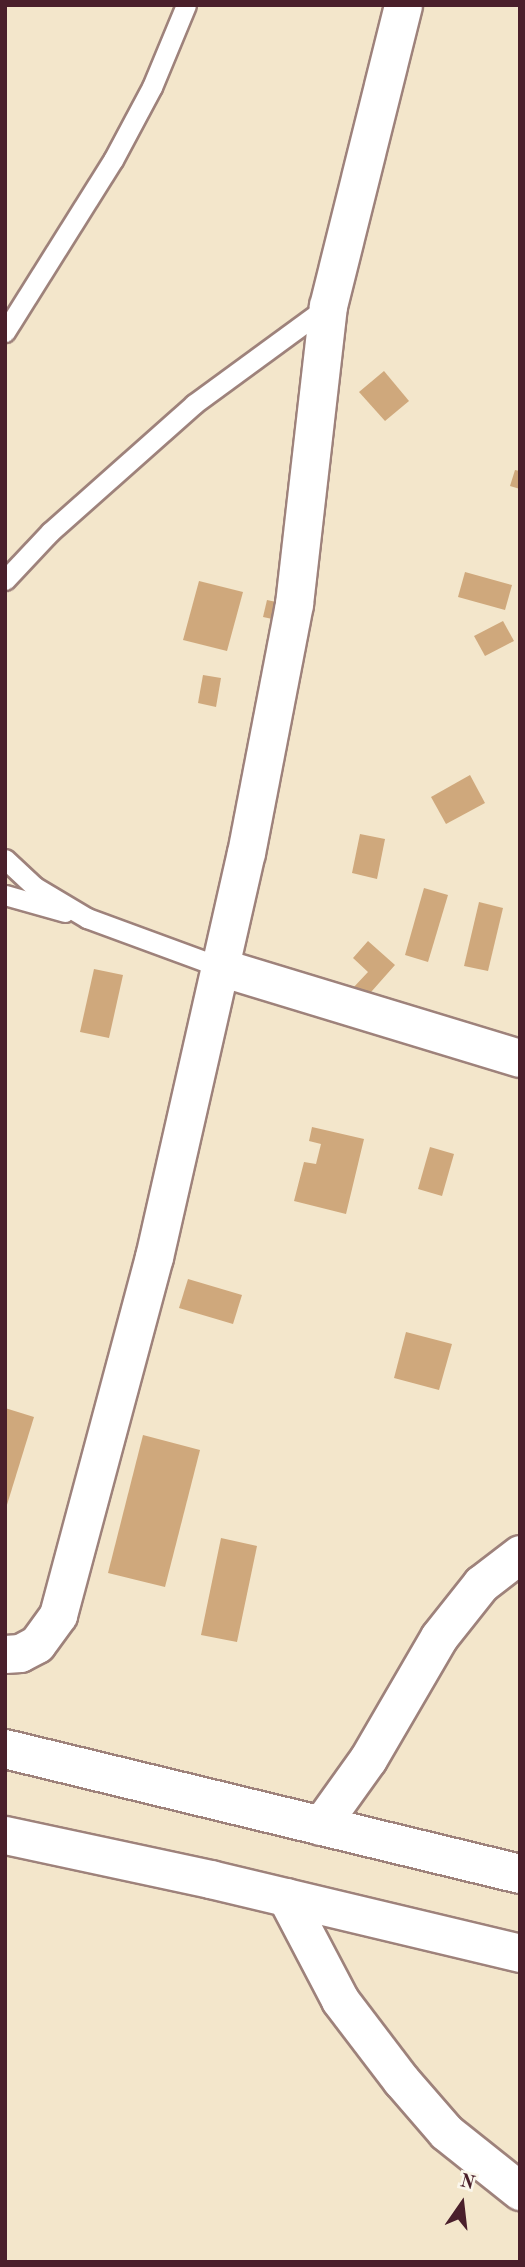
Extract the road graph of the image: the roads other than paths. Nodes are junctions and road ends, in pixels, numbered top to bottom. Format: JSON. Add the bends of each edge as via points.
{"nodes":[{"id":1,"x":186,"y":5,"type":"edge"},
{"id":2,"x":403,"y":5,"type":"edge"},
{"id":3,"x":328,"y":306,"type":"junction"},
{"id":4,"x":5,"y":332,"type":"edge"},
{"id":5,"x":5,"y":580,"type":"edge"},
{"id":6,"x":5,"y":859,"type":"edge"},
{"id":7,"x":5,"y":895,"type":"edge"},
{"id":8,"x":87,"y":918,"type":"junction"},
{"id":9,"x":220,"y":967,"type":"junction"},
{"id":10,"x":520,"y":1058,"type":"edge"},
{"id":11,"x":520,"y":1554,"type":"edge"},
{"id":12,"x":5,"y":1654,"type":"edge"},
{"id":13,"x":5,"y":1749,"type":"edge"},
{"id":14,"x":320,"y":1826,"type":"junction"},
{"id":15,"x":5,"y":1835,"type":"edge"},
{"id":16,"x":520,"y":1874,"type":"edge"},
{"id":17,"x":286,"y":1896,"type":"junction"},
{"id":18,"x":520,"y":1953,"type":"edge"},
{"id":19,"x":520,"y":2191,"type":"edge"}],
"edges":[{"from":1,"to":4,"type":"lane","via":[[152,87],[113,160]]},
{"from":2,"to":3,"type":"street"},
{"from":3,"to":5,"type":"lane","via":[[194,404],[50,532]]},
{"from":3,"to":9,"type":"street","via":[[293,604]]},
{"from":6,"to":8,"type":"lane","via":[[35,887]]},
{"from":7,"to":8,"type":"lane"},
{"from":8,"to":9,"type":"lane"},
{"from":9,"to":10,"type":"street"},
{"from":9,"to":12,"type":"street","via":[[124,1382],[63,1601],[49,1631],[37,1644],[20,1653]]},
{"from":11,"to":14,"type":"street","via":[[481,1584],[439,1637],[368,1759]]},
{"from":13,"to":14,"type":"street"},
{"from":14,"to":16,"type":"street"},
{"from":15,"to":17,"type":"street"},
{"from":17,"to":18,"type":"street"},
{"from":17,"to":19,"type":"street","via":[[340,2000],[401,2080],[446,2132]]}]}
